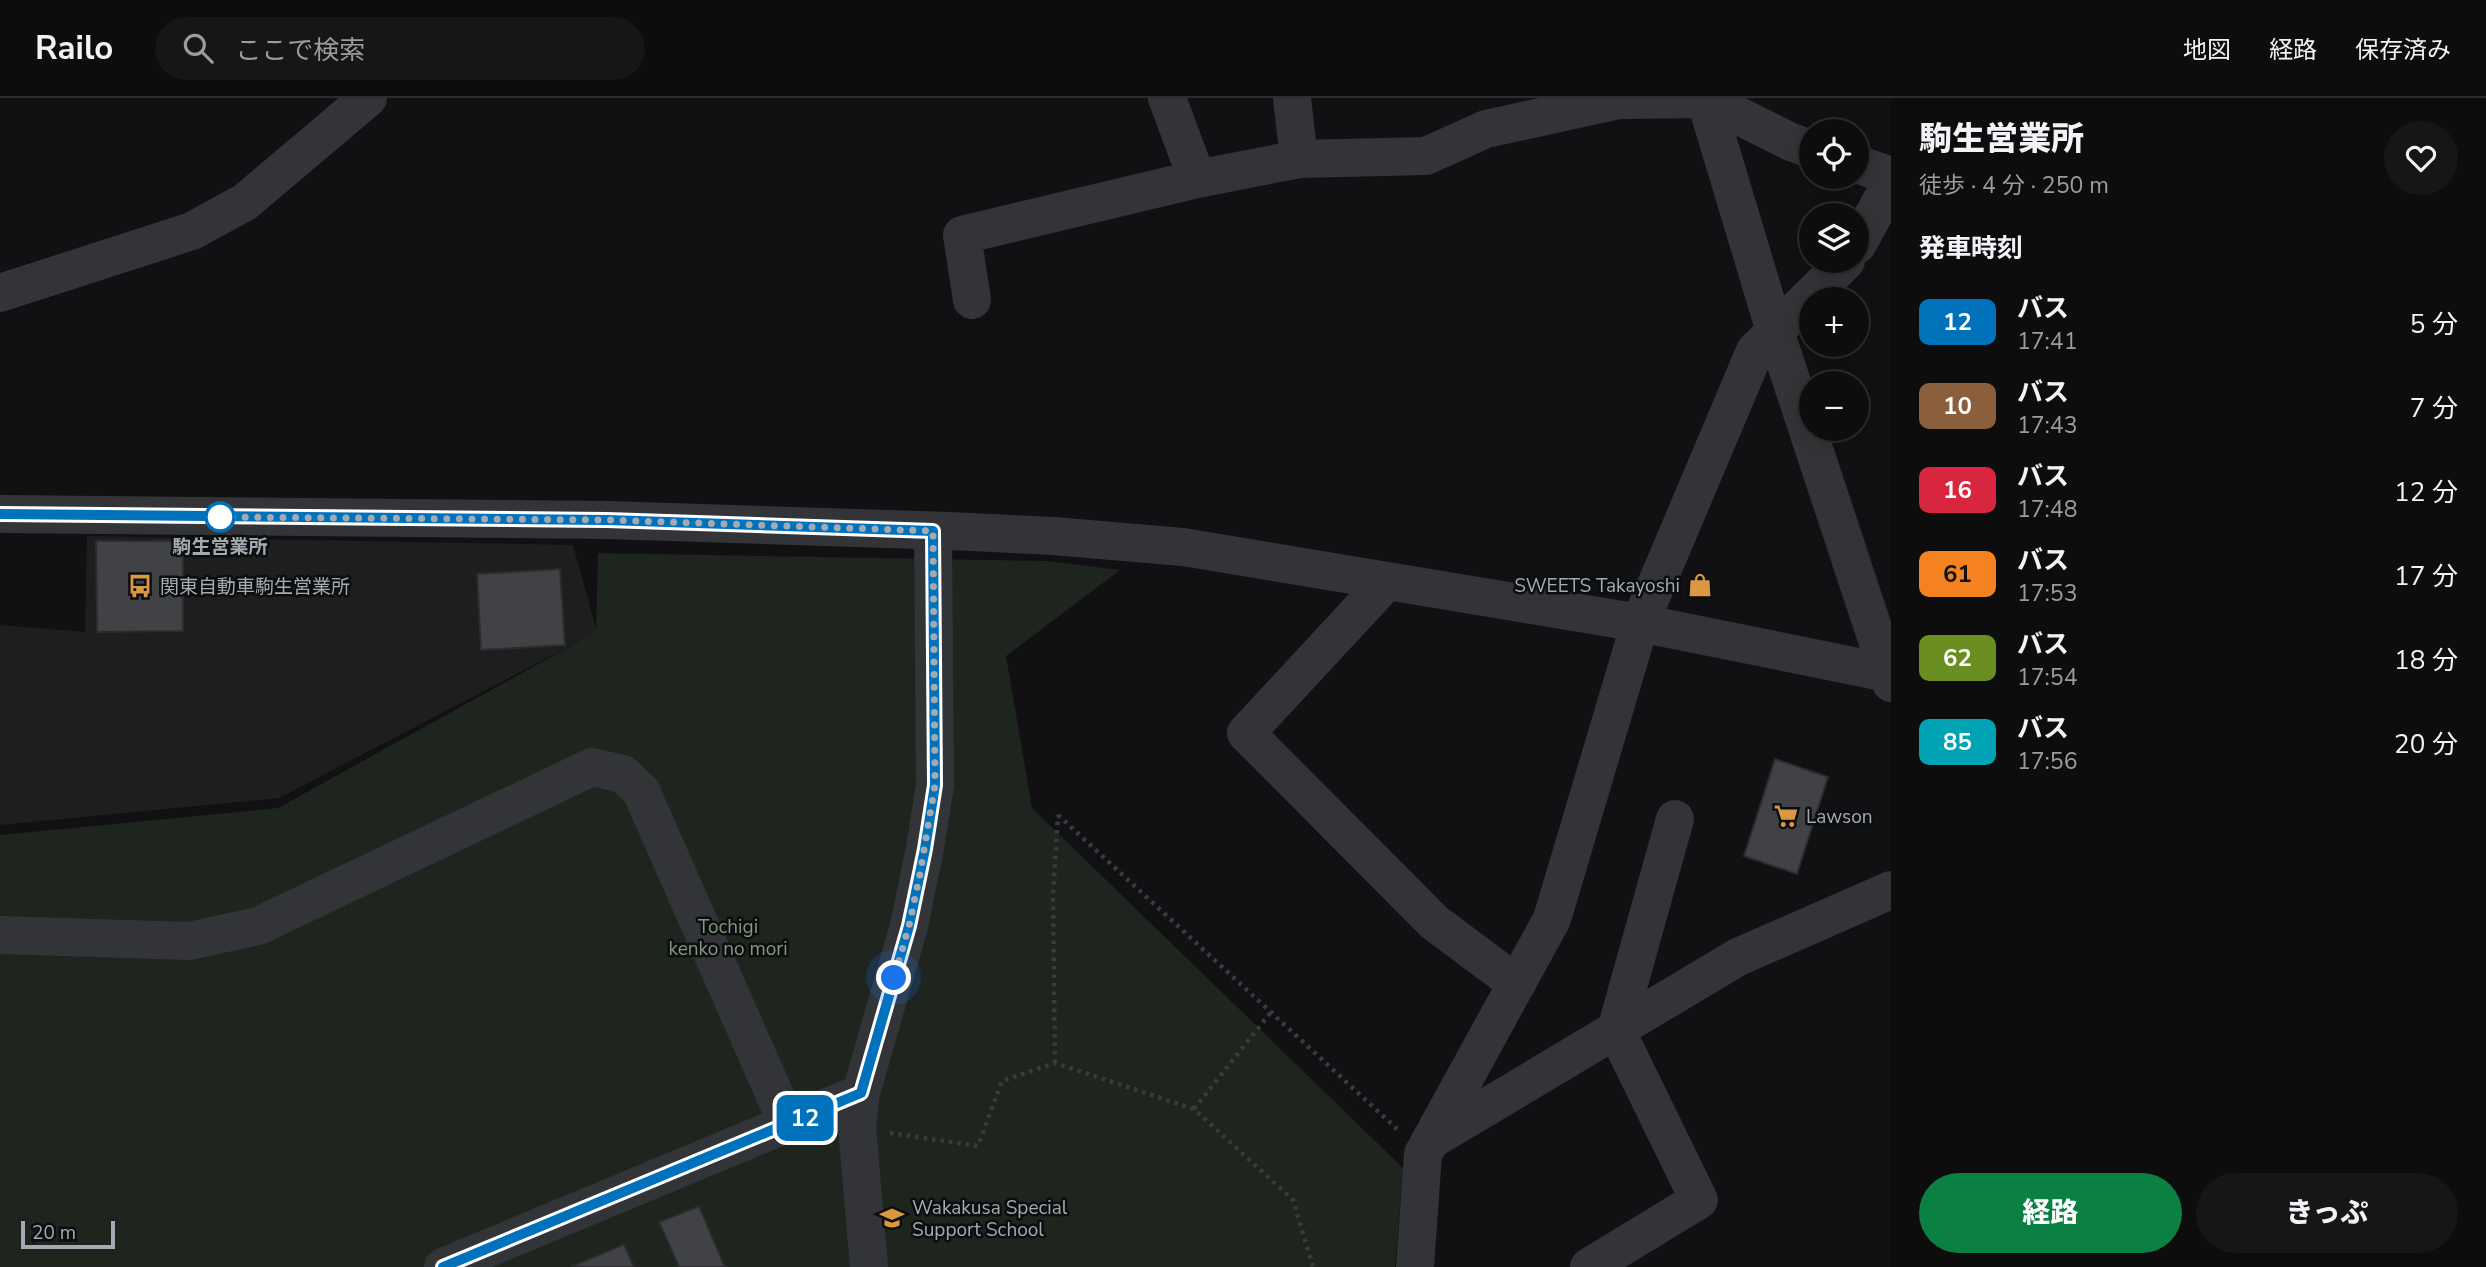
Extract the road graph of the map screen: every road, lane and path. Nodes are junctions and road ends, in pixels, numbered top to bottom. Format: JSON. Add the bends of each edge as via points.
{"nodes":[{"id":1,"x":368,"y":98,"type":"edge"},
{"id":2,"x":1167,"y":98,"type":"edge"},
{"id":3,"x":1292,"y":98,"type":"edge"},
{"id":4,"x":1705,"y":98,"type":"edge"},
{"id":5,"x":1484,"y":114,"type":"edge"},
{"id":6,"x":1799,"y":145,"type":"edge"},
{"id":7,"x":1299,"y":159,"type":"junction"},
{"id":8,"x":1869,"y":168,"type":"edge"},
{"id":9,"x":1891,"y":176,"type":"edge"},
{"id":10,"x":1197,"y":179,"type":"junction"},
{"id":11,"x":1891,"y":183,"type":"edge"},
{"id":12,"x":1869,"y":223,"type":"edge"},
{"id":13,"x":1834,"y":273,"type":"edge"},
{"id":14,"x":0,"y":293,"type":"edge"},
{"id":15,"x":972,"y":300,"type":"dead end"},
{"id":16,"x":1775,"y":331,"type":"junction"},
{"id":17,"x":0,"y":514,"type":"edge"},
{"id":18,"x":933,"y":531,"type":"junction"},
{"id":19,"x":1387,"y":581,"type":"junction"},
{"id":20,"x":1640,"y":623,"type":"junction"},
{"id":21,"x":1889,"y":678,"type":"edge"},
{"id":22,"x":1675,"y":819,"type":"dead end"},
{"id":23,"x":1891,"y":890,"type":"edge"},
{"id":24,"x":0,"y":935,"type":"edge"},
{"id":25,"x":1517,"y":984,"type":"junction"},
{"id":26,"x":1270,"y":1012,"type":"junction"},
{"id":27,"x":1616,"y":1030,"type":"junction"},
{"id":28,"x":1055,"y":1063,"type":"junction"},
{"id":29,"x":1194,"y":1108,"type":"junction"},
{"id":30,"x":859,"y":1110,"type":"junction"},
{"id":31,"x":788,"y":1125,"type":"junction"},
{"id":32,"x":1427,"y":1147,"type":"junction"},
{"id":33,"x":443,"y":1267,"type":"edge"},
{"id":34,"x":869,"y":1267,"type":"edge"},
{"id":35,"x":1313,"y":1267,"type":"edge"},
{"id":36,"x":1415,"y":1267,"type":"edge"},
{"id":37,"x":1589,"y":1267,"type":"edge"}],
"edges":[{"from":1,"to":14,"type":"street","via":[[245,202],[192,231]]},
{"from":2,"to":10,"type":"street"},
{"from":3,"to":7,"type":"street"},
{"from":4,"to":5,"type":"street","via":[[1619,100]]},
{"from":4,"to":6,"type":"street"},
{"from":4,"to":16,"type":"street"},
{"from":5,"to":7,"type":"street","via":[[1426,156]]},
{"from":7,"to":10,"type":"street"},
{"from":8,"to":9,"type":"street"},
{"from":10,"to":15,"type":"street","via":[[962,235]]},
{"from":11,"to":12,"type":"street"},
{"from":13,"to":16,"type":"street"},
{"from":16,"to":20,"type":"street","via":[[1755,351]]},
{"from":16,"to":21,"type":"street"},
{"from":17,"to":18,"type":"street","via":[[607,520]]},
{"from":18,"to":19,"type":"street","via":[[1183,547]]},
{"from":18,"to":30,"type":"street","via":[[935,785],[909,926]]},
{"from":19,"to":20,"type":"street"},
{"from":19,"to":25,"type":"street","via":[[1246,733],[1434,922]]},
{"from":20,"to":21,"type":"street"},
{"from":20,"to":25,"type":"street","via":[[1552,919]]},
{"from":22,"to":27,"type":"street"},
{"from":23,"to":27,"type":"street","via":[[1738,957]]},
{"from":24,"to":31,"type":"street","via":[[189,941],[258,926],[592,768],[623,775],[641,792]]},
{"from":25,"to":32,"type":"street"},
{"from":26,"to":28,"type":"path","via":[[1058,815],[1053,895]]},
{"from":26,"to":29,"type":"path"},
{"from":26,"to":32,"type":"path"},
{"from":27,"to":32,"type":"street"},
{"from":27,"to":37,"type":"street","via":[[1699,1200]]},
{"from":28,"to":29,"type":"path"},
{"from":28,"to":30,"type":"path","via":[[1002,1080],[978,1146]]},
{"from":29,"to":35,"type":"path","via":[[1293,1200]]},
{"from":30,"to":31,"type":"street"},
{"from":30,"to":34,"type":"street"},
{"from":31,"to":33,"type":"street"},
{"from":32,"to":36,"type":"street"}]}
